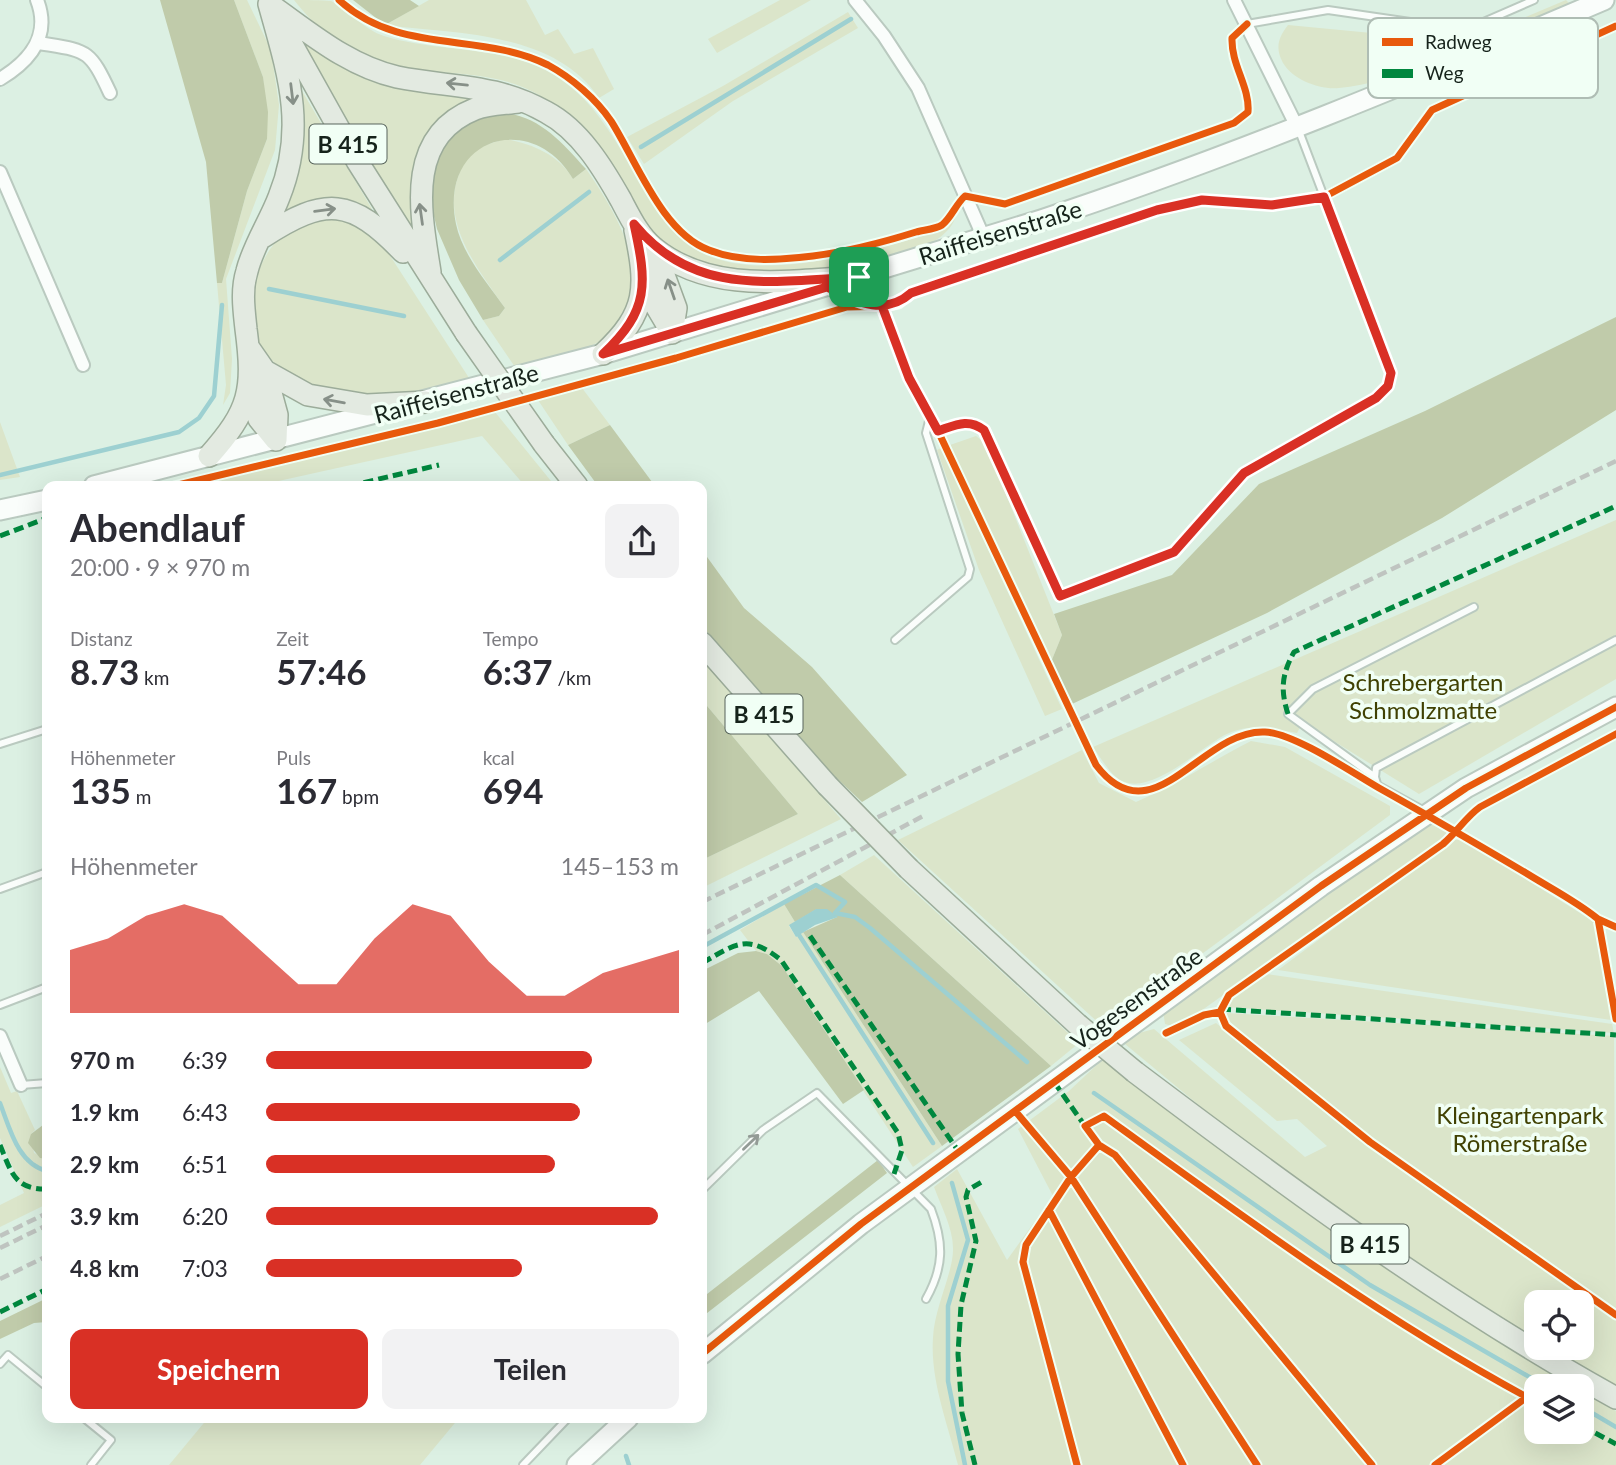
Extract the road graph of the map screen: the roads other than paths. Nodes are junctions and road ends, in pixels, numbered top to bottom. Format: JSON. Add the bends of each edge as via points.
{"nodes":[{"id":1,"x":37,"y":0,"type":"edge"},
{"id":2,"x":855,"y":0,"type":"edge"},
{"id":3,"x":1234,"y":0,"type":"edge"},
{"id":4,"x":1534,"y":0,"type":"edge"},
{"id":5,"x":1604,"y":0,"type":"edge"},
{"id":6,"x":268,"y":2,"type":"edge"},
{"id":7,"x":1383,"y":18,"type":"edge"},
{"id":8,"x":1493,"y":18,"type":"edge"},
{"id":9,"x":1562,"y":18,"type":"edge"},
{"id":10,"x":1247,"y":24,"type":"junction"},
{"id":11,"x":1616,"y":26,"type":"edge"},
{"id":12,"x":1598,"y":34,"type":"edge"},
{"id":13,"x":39,"y":43,"type":"junction"},
{"id":14,"x":0,"y":79,"type":"edge"},
{"id":15,"x":110,"y":93,"type":"dead end"},
{"id":16,"x":1368,"y":97,"type":"edge"},
{"id":17,"x":1458,"y":98,"type":"edge"},
{"id":18,"x":522,"y":101,"type":"junction"},
{"id":19,"x":1296,"y":125,"type":"junction"},
{"id":20,"x":0,"y":172,"type":"edge"},
{"id":21,"x":1324,"y":197,"type":"junction"},
{"id":22,"x":634,"y":224,"type":"junction"},
{"id":23,"x":983,"y":236,"type":"junction"},
{"id":24,"x":263,"y":237,"type":"junction"},
{"id":25,"x":654,"y":248,"type":"junction"},
{"id":26,"x":644,"y":269,"type":"junction"},
{"id":27,"x":859,"y":277,"type":"junction"},
{"id":28,"x":431,"y":281,"type":"junction"},
{"id":29,"x":827,"y":287,"type":"junction"},
{"id":30,"x":882,"y":306,"type":"junction"},
{"id":31,"x":672,"y":333,"type":"junction"},
{"id":32,"x":248,"y":348,"type":"junction"},
{"id":33,"x":603,"y":354,"type":"junction"},
{"id":34,"x":83,"y":365,"type":"dead end"},
{"id":35,"x":265,"y":371,"type":"junction"},
{"id":36,"x":249,"y":387,"type":"junction"},
{"id":37,"x":426,"y":402,"type":"junction"},
{"id":38,"x":930,"y":417,"type":"junction"},
{"id":39,"x":276,"y":440,"type":"junction"},
{"id":40,"x":209,"y":456,"type":"junction"},
{"id":41,"x":112,"y":481,"type":"edge"},
{"id":42,"x":573,"y":481,"type":"edge"},
{"id":43,"x":42,"y":501,"type":"edge"},
{"id":44,"x":0,"y":510,"type":"edge"},
{"id":45,"x":1474,"y":607,"type":"dead end"},
{"id":46,"x":895,"y":640,"type":"dead end"},
{"id":47,"x":1616,"y":640,"type":"edge"},
{"id":48,"x":707,"y":649,"type":"edge"},
{"id":49,"x":1616,"y":707,"type":"edge"},
{"id":50,"x":42,"y":731,"type":"edge"},
{"id":51,"x":0,"y":744,"type":"edge"},
{"id":52,"x":1355,"y":773,"type":"dead end"},
{"id":53,"x":1375,"y":777,"type":"junction"},
{"id":54,"x":1378,"y":787,"type":"junction"},
{"id":55,"x":1427,"y":813,"type":"junction"},
{"id":56,"x":42,"y":874,"type":"edge"},
{"id":57,"x":0,"y":889,"type":"edge"},
{"id":58,"x":42,"y":989,"type":"edge"},
{"id":59,"x":0,"y":1005,"type":"edge"},
{"id":60,"x":0,"y":1036,"type":"edge"},
{"id":61,"x":42,"y":1083,"type":"edge"},
{"id":62,"x":21,"y":1085,"type":"joint"},
{"id":63,"x":707,"y":1185,"type":"edge"},
{"id":64,"x":910,"y":1190,"type":"junction"},
{"id":65,"x":926,"y":1299,"type":"dead end"},
{"id":66,"x":707,"y":1350,"type":"edge"},
{"id":67,"x":0,"y":1364,"type":"edge"},
{"id":68,"x":42,"y":1383,"type":"edge"},
{"id":69,"x":1616,"y":1398,"type":"edge"},
{"id":70,"x":90,"y":1423,"type":"edge"},
{"id":71,"x":563,"y":1423,"type":"edge"},
{"id":72,"x":623,"y":1423,"type":"edge"},
{"id":73,"x":91,"y":1465,"type":"edge"},
{"id":74,"x":523,"y":1465,"type":"edge"},
{"id":75,"x":577,"y":1465,"type":"edge"}],
"edges":[{"from":1,"to":13,"type":"street"},
{"from":2,"to":23,"type":"street","via":[[918,88]]},
{"from":3,"to":10,"type":"street"},
{"from":4,"to":8,"type":"lane"},
{"from":5,"to":9,"type":"street","name":"Raiffeisenstraße"},
{"from":18,"to":6,"type":"main road","one_way":true,"via":[[476,86],[397,77],[349,61]]},
{"from":6,"to":24,"type":"main road","one_way":true,"via":[[292,87],[295,135],[281,194]]},
{"from":6,"to":28,"type":"main road","number":"B 415"},
{"from":7,"to":10,"type":"lane","via":[[1328,10]]},
{"from":10,"to":19,"type":"street"},
{"from":11,"to":12,"type":"lane","name":"Raiffeisenstraße"},
{"from":13,"to":14,"type":"street","via":[[22,66]]},
{"from":13,"to":15,"type":"street","via":[[83,50],[96,64]]},
{"from":16,"to":19,"type":"street","name":"Raiffeisenstraße"},
{"from":17,"to":21,"type":"lane","name":"Raiffeisenstraße","via":[[1432,110],[1397,158]]},
{"from":18,"to":22,"type":"main road","via":[[547,112],[584,144]]},
{"from":28,"to":18,"type":"main road","one_way":true,"via":[[419,199],[435,141],[447,126],[477,108]]},
{"from":19,"to":21,"type":"lane"},
{"from":19,"to":23,"type":"street","name":"Raiffeisenstraße","via":[[1106,198]]},
{"from":20,"to":34,"type":"street"},
{"from":21,"to":30,"type":"lane","name":"Raiffeisenstraße","via":[[1272,205],[1202,200],[1157,210],[911,293],[899,304]]},
{"from":21,"to":38,"type":"lane","via":[[1391,373],[1388,386],[1376,398],[1244,473],[1174,552],[1060,596],[984,430],[964,422],[938,431]]},
{"from":22,"to":25,"type":"main road"},
{"from":22,"to":26,"type":"main road"},
{"from":23,"to":27,"type":"street","name":"Raiffeisenstraße"},
{"from":24,"to":28,"type":"main road","one_way":true,"via":[[305,214],[340,209],[356,213],[374,223]]},
{"from":24,"to":32,"type":"main road","via":[[247,270],[243,303]]},
{"from":25,"to":27,"type":"main road","via":[[690,268],[738,283]]},
{"from":31,"to":25,"type":"main road","one_way":true,"via":[[676,308]]},
{"from":26,"to":31,"type":"main road","via":[[656,306]]},
{"from":26,"to":33,"type":"main road","via":[[635,318]]},
{"from":27,"to":29,"type":"street","name":"Raiffeisenstraße"},
{"from":28,"to":42,"type":"main road","number":"B 415","bridge":true},
{"from":29,"to":30,"type":"lane"},
{"from":29,"to":31,"type":"street","name":"Raiffeisenstraße"},
{"from":30,"to":38,"type":"lane","via":[[909,378]]},
{"from":31,"to":33,"type":"street","name":"Raiffeisenstraße"},
{"from":32,"to":35,"type":"main road"},
{"from":32,"to":36,"type":"main road"},
{"from":33,"to":37,"type":"street","name":"Raiffeisenstraße"},
{"from":37,"to":35,"type":"main road","one_way":true,"via":[[334,402],[308,395]]},
{"from":35,"to":39,"type":"main road","via":[[278,415]]},
{"from":36,"to":39,"type":"main road","via":[[259,419]]},
{"from":36,"to":40,"type":"main road","via":[[237,425]]},
{"from":37,"to":39,"type":"street","name":"Raiffeisenstraße"},
{"from":38,"to":46,"type":"lane","via":[[926,433],[970,569],[968,577]]},
{"from":39,"to":40,"type":"street","name":"Raiffeisenstraße"},
{"from":40,"to":41,"type":"street","name":"Raiffeisenstraße"},
{"from":43,"to":44,"type":"street"},
{"from":45,"to":53,"type":"lane","via":[[1313,689],[1288,714]]},
{"from":47,"to":53,"type":"lane","via":[[1376,768]]},
{"from":48,"to":69,"type":"main road","number":"B 415","bridge":true,"via":[[827,785],[909,869],[1135,1072],[1347,1229],[1527,1349]]},
{"from":49,"to":55,"type":"street","name":"Vogesenstraße"},
{"from":50,"to":51,"type":"lane"},
{"from":52,"to":54,"type":"lane"},
{"from":53,"to":54,"type":"lane"},
{"from":54,"to":55,"type":"lane"},
{"from":55,"to":64,"type":"street","name":"Vogesenstraße","via":[[1143,1015]]},
{"from":56,"to":57,"type":"lane"},
{"from":58,"to":59,"type":"lane"},
{"from":60,"to":62,"type":"street"},
{"from":61,"to":62,"type":"lane"},
{"from":63,"to":64,"type":"lane","one_way":true,"via":[[763,1130],[817,1093]]},
{"from":64,"to":65,"type":"lane","via":[[931,1209],[941,1233],[943,1254]]},
{"from":64,"to":66,"type":"street","name":"Vogesenstraße","via":[[861,1224]]},
{"from":67,"to":68,"type":"lane","via":[[8,1354]]},
{"from":70,"to":73,"type":"lane","via":[[111,1440]]},
{"from":71,"to":74,"type":"lane"},
{"from":72,"to":75,"type":"street"}]}
